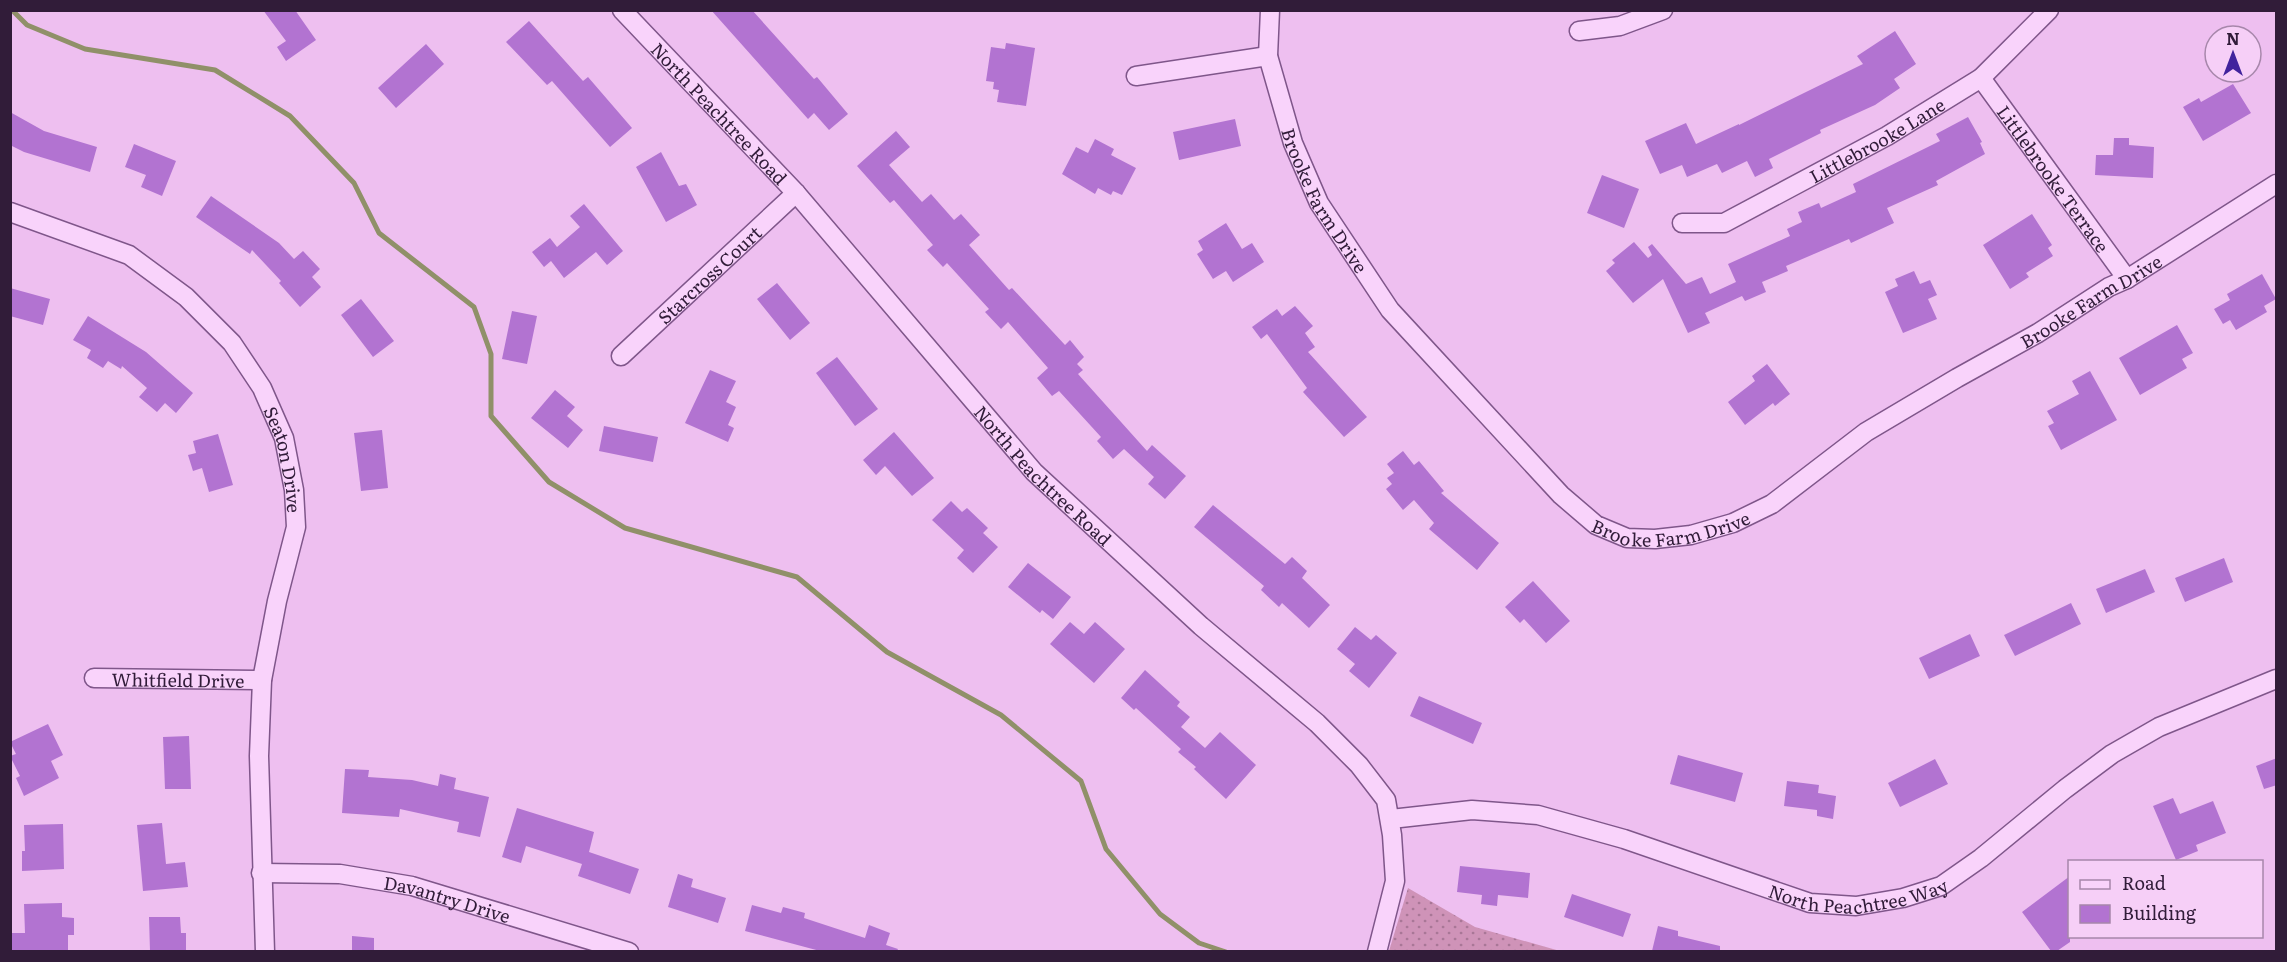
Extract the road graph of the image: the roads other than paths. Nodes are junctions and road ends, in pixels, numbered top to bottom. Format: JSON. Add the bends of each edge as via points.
{"nodes":[{"id":1,"x":622,"y":10,"type":"edge"},
{"id":2,"x":1270,"y":10,"type":"edge"},
{"id":3,"x":1663,"y":10,"type":"edge"},
{"id":4,"x":2049,"y":10,"type":"edge"},
{"id":5,"x":1579,"y":31,"type":"dead end"},
{"id":6,"x":1268,"y":56,"type":"junction"},
{"id":7,"x":1136,"y":76,"type":"dead end"},
{"id":8,"x":1981,"y":78,"type":"junction"},
{"id":9,"x":2277,"y":184,"type":"edge"},
{"id":10,"x":796,"y":193,"type":"junction"},
{"id":11,"x":10,"y":212,"type":"edge"},
{"id":12,"x":1682,"y":223,"type":"dead end"},
{"id":13,"x":2127,"y":279,"type":"junction"},
{"id":14,"x":621,"y":356,"type":"dead end"},
{"id":15,"x":94,"y":678,"type":"dead end"},
{"id":16,"x":2277,"y":679,"type":"edge"},
{"id":17,"x":262,"y":680,"type":"junction"},
{"id":18,"x":1391,"y":819,"type":"junction"},
{"id":19,"x":261,"y":873,"type":"junction"},
{"id":20,"x":265,"y":951,"type":"edge"},
{"id":21,"x":629,"y":951,"type":"edge"},
{"id":22,"x":1377,"y":951,"type":"edge"}],
"edges":[{"from":1,"to":10,"type":"street","name":"North Peachtree Road"},
{"from":2,"to":6,"type":"street","name":"Brooke Farm Drive"},
{"from":3,"to":5,"type":"street","via":[[1620,26]]},
{"from":4,"to":8,"type":"street","name":"Littlebrooke Lane"},
{"from":6,"to":7,"type":"street"},
{"from":6,"to":13,"type":"street","name":"Brooke Farm Drive","via":[[1293,143],[1319,203],[1390,310],[1561,495],[1596,525],[1627,538],[1691,535],[1733,523],[1772,504],[1866,432]]},
{"from":8,"to":12,"type":"street","name":"Littlebrooke Lane","via":[[1887,136],[1724,223]]},
{"from":8,"to":13,"type":"street","name":"Littlebrooke Terrace"},
{"from":9,"to":13,"type":"street","name":"Brooke Farm Drive"},
{"from":10,"to":14,"type":"street","name":"Starcross Court"},
{"from":10,"to":18,"type":"street","name":"North Peachtree Road","via":[[1034,472],[1201,626],[1317,723],[1359,765],[1386,800]]},
{"from":11,"to":17,"type":"street","name":"Seaton Drive","via":[[129,255],[186,297],[232,343],[262,388],[284,438],[296,527]]},
{"from":15,"to":17,"type":"street","name":"Whitfield Drive"},
{"from":16,"to":18,"type":"street","name":"North Peachtree Way","via":[[2159,727],[2112,754],[1941,886],[1856,906],[1810,903],[1624,839],[1538,815],[1472,810]]},
{"from":17,"to":19,"type":"street","name":"Seaton Drive"},
{"from":18,"to":22,"type":"street","name":"North Peachtree Road","via":[[1395,881]]},
{"from":19,"to":20,"type":"street","name":"Seaton Drive"},
{"from":19,"to":21,"type":"street","name":"Davantry Drive","via":[[340,874],[412,886]]}]}
